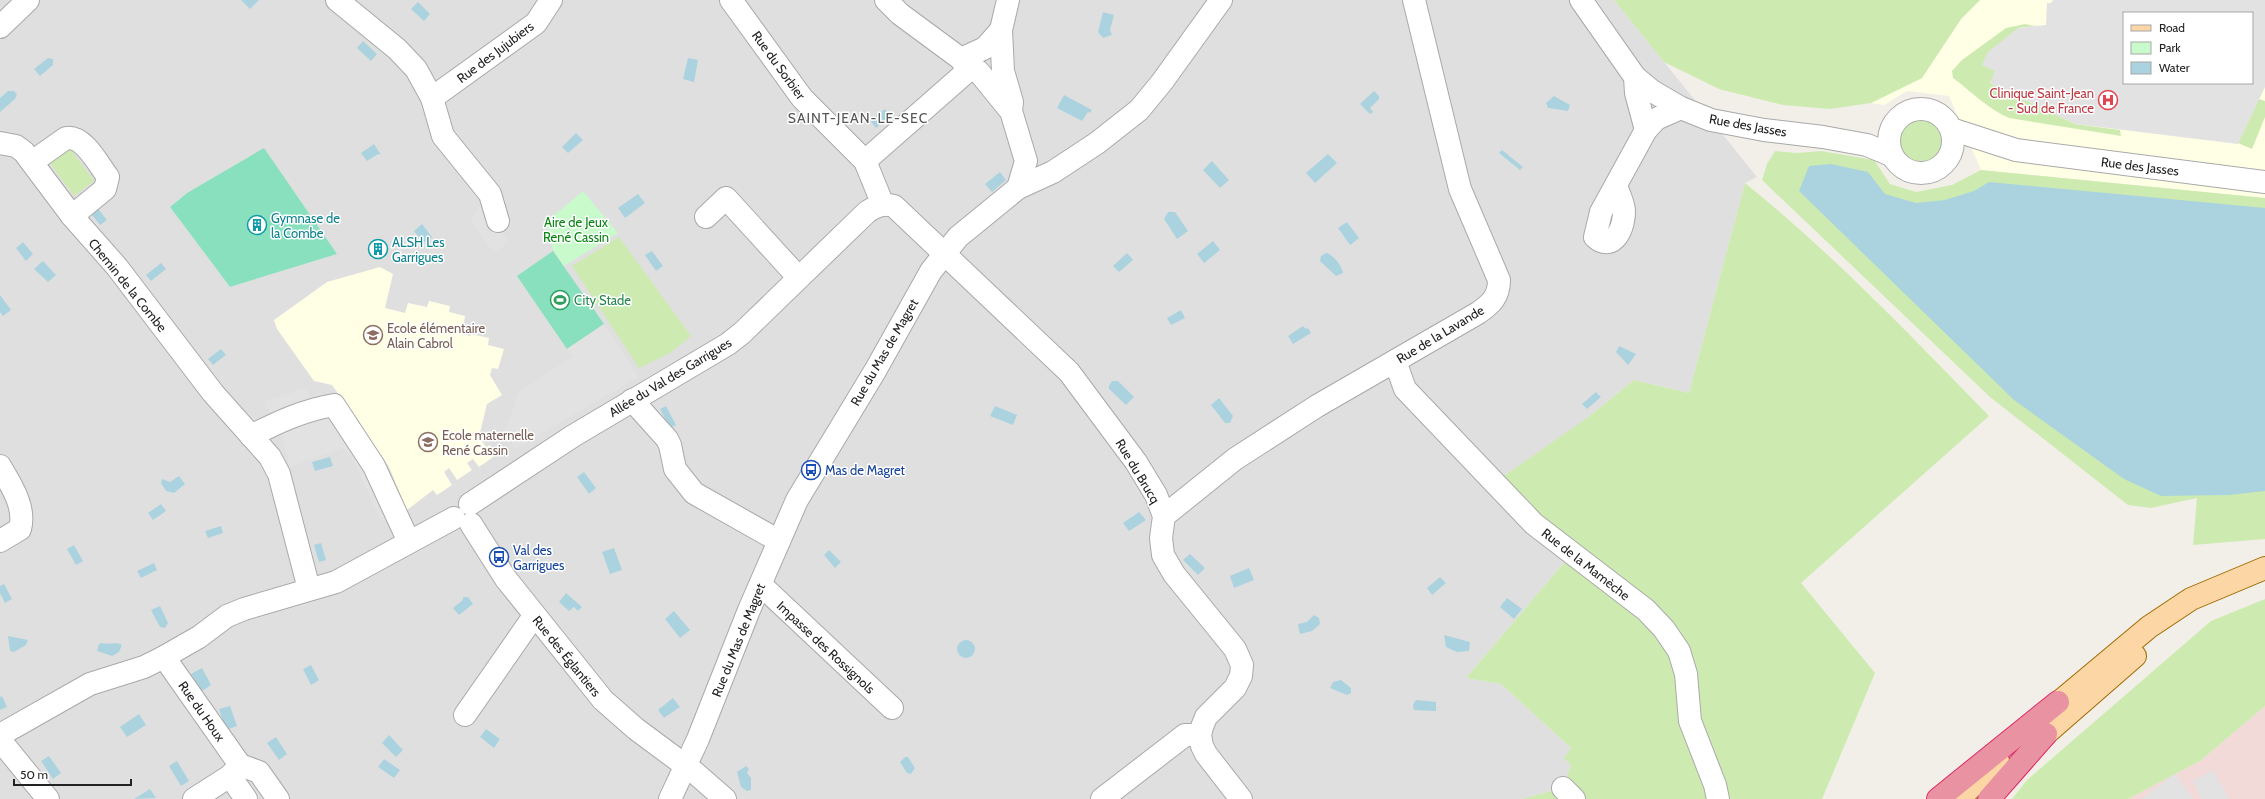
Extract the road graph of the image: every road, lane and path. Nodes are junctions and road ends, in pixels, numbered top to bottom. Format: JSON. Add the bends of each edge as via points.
{"nodes":[{"id":1,"x":28,"y":0,"type":"edge"},
{"id":2,"x":337,"y":0,"type":"edge"},
{"id":3,"x":551,"y":0,"type":"edge"},
{"id":4,"x":731,"y":0,"type":"edge"},
{"id":5,"x":886,"y":0,"type":"edge"},
{"id":6,"x":1008,"y":0,"type":"edge"},
{"id":7,"x":1221,"y":0,"type":"edge"},
{"id":8,"x":1414,"y":0,"type":"edge"},
{"id":9,"x":1581,"y":0,"type":"edge"},
{"id":10,"x":0,"y":27,"type":"edge"},
{"id":11,"x":1001,"y":30,"type":"junction"},
{"id":12,"x":966,"y":63,"type":"junction"},
{"id":13,"x":1635,"y":77,"type":"junction"},
{"id":14,"x":432,"y":98,"type":"junction"},
{"id":15,"x":1680,"y":108,"type":"junction"},
{"id":16,"x":1011,"y":111,"type":"junction"},
{"id":17,"x":1890,"y":129,"type":"junction"},
{"id":18,"x":1951,"y":129,"type":"junction"},
{"id":19,"x":1646,"y":130,"type":"junction"},
{"id":20,"x":1823,"y":137,"type":"junction"},
{"id":21,"x":0,"y":143,"type":"edge"},
{"id":22,"x":2016,"y":150,"type":"junction"},
{"id":23,"x":1891,"y":155,"type":"junction"},
{"id":24,"x":1950,"y":156,"type":"junction"},
{"id":25,"x":865,"y":161,"type":"junction"},
{"id":26,"x":32,"y":162,"type":"junction"},
{"id":27,"x":1026,"y":162,"type":"junction"},
{"id":28,"x":1053,"y":172,"type":"junction"},
{"id":29,"x":2265,"y":182,"type":"edge"},
{"id":30,"x":1616,"y":186,"type":"dead end"},
{"id":31,"x":1018,"y":188,"type":"junction"},
{"id":32,"x":883,"y":204,"type":"junction"},
{"id":33,"x":72,"y":216,"type":"junction"},
{"id":34,"x":706,"y":216,"type":"dead end"},
{"id":35,"x":498,"y":221,"type":"dead end"},
{"id":36,"x":944,"y":253,"type":"junction"},
{"id":37,"x":798,"y":276,"type":"junction"},
{"id":38,"x":1395,"y":361,"type":"junction"},
{"id":39,"x":632,"y":400,"type":"junction"},
{"id":40,"x":251,"y":436,"type":"junction"},
{"id":41,"x":0,"y":466,"type":"edge"},
{"id":42,"x":465,"y":515,"type":"junction"},
{"id":43,"x":1164,"y":516,"type":"junction"},
{"id":44,"x":0,"y":541,"type":"edge"},
{"id":45,"x":779,"y":541,"type":"junction"},
{"id":46,"x":409,"y":542,"type":"junction"},
{"id":47,"x":2265,"y":568,"type":"edge"},
{"id":48,"x":2265,"y":582,"type":"edge"},
{"id":49,"x":761,"y":585,"type":"junction"},
{"id":50,"x":309,"y":589,"type":"junction"},
{"id":51,"x":534,"y":616,"type":"junction"},
{"id":52,"x":164,"y":657,"type":"junction"},
{"id":53,"x":2058,"y":702,"type":"junction"},
{"id":54,"x":892,"y":708,"type":"dead end"},
{"id":55,"x":464,"y":715,"type":"dead end"},
{"id":56,"x":2046,"y":734,"type":"junction"},
{"id":57,"x":0,"y":735,"type":"edge"},
{"id":58,"x":1200,"y":735,"type":"junction"},
{"id":59,"x":0,"y":740,"type":"edge"},
{"id":60,"x":686,"y":766,"type":"junction"},
{"id":61,"x":235,"y":771,"type":"junction"},
{"id":62,"x":48,"y":799,"type":"edge"},
{"id":63,"x":194,"y":799,"type":"edge"},
{"id":64,"x":246,"y":799,"type":"edge"},
{"id":65,"x":278,"y":799,"type":"edge"},
{"id":66,"x":670,"y":799,"type":"edge"},
{"id":67,"x":725,"y":799,"type":"edge"},
{"id":68,"x":1102,"y":799,"type":"edge"},
{"id":69,"x":1241,"y":799,"type":"edge"},
{"id":70,"x":1718,"y":799,"type":"edge"},
{"id":71,"x":1938,"y":799,"type":"edge"},
{"id":72,"x":1959,"y":799,"type":"edge"},
{"id":73,"x":1972,"y":799,"type":"edge"},
{"id":74,"x":1989,"y":799,"type":"edge"}],
"edges":[{"from":1,"to":10,"type":"street"},
{"from":2,"to":14,"type":"street","via":[[398,49],[416,69]]},
{"from":3,"to":14,"type":"street","name":"Rue des Jujubiers","via":[[536,23]]},
{"from":4,"to":25,"type":"street","name":"Rue du Sorbier","via":[[802,98]]},
{"from":5,"to":12,"type":"street","via":[[900,14]]},
{"from":6,"to":11,"type":"street"},
{"from":7,"to":28,"type":"street","name":"Rue du Mas de Magret","via":[[1139,110],[1097,143]]},
{"from":8,"to":38,"type":"street","name":"Rue de la Lavande","via":[[1460,189],[1499,280],[1499,289],[1495,299],[1478,313]]},
{"from":9,"to":13,"type":"street","name":"Rue des Jasses"},
{"from":11,"to":12,"type":"street","via":[[985,48]]},
{"from":11,"to":16,"type":"street","via":[[1003,71],[1012,102]]},
{"from":12,"to":16,"type":"street","via":[[978,71]]},
{"from":12,"to":25,"type":"street"},
{"from":13,"to":15,"type":"street","name":"Rue des Jasses","via":[[1652,92]]},
{"from":13,"to":19,"type":"street","via":[[1636,93]]},
{"from":14,"to":35,"type":"street","via":[[443,136],[490,194]]},
{"from":15,"to":19,"type":"street","via":[[1656,119]]},
{"from":15,"to":20,"type":"street","name":"Rue des Jasses","via":[[1711,120]]},
{"from":16,"to":27,"type":"street"},
{"from":17,"to":18,"type":"street","name":"Rue des Jasses","via":[[1903,114],[1923,109],[1940,116]]},
{"from":17,"to":20,"type":"street","name":"Rue des Jasses"},
{"from":17,"to":23,"type":"street","via":[[1888,146]]},
{"from":18,"to":22,"type":"street","name":"Rue des Jasses"},
{"from":18,"to":24,"type":"street","via":[[1953,147]]},
{"from":19,"to":30,"type":"street"},
{"from":20,"to":23,"type":"street","name":"Rue des Jasses","via":[[1867,145]]},
{"from":21,"to":26,"type":"street","name":"Chemin de la Combe","via":[[16,146]]},
{"from":22,"to":24,"type":"street","name":"Rue des Jasses","via":[[1976,151]]},
{"from":22,"to":29,"type":"street","name":"Rue des Jasses"},
{"from":23,"to":24,"type":"street","name":"Rue des Jasses","via":[[1905,170],[1925,174],[1944,165]]},
{"from":25,"to":32,"type":"street"},
{"from":26,"to":33,"type":"street","name":"Chemin de la Combe"},
{"from":26,"to":33,"type":"street","via":[[66,138],[72,137],[81,141],[108,177],[105,189]]},
{"from":27,"to":28,"type":"street"},
{"from":27,"to":31,"type":"street"},
{"from":28,"to":31,"type":"street","name":"Rue du Mas de Magret"},
{"from":31,"to":36,"type":"street","name":"Rue du Mas de Magret","via":[[958,237]]},
{"from":32,"to":36,"type":"street","via":[[898,208]]},
{"from":32,"to":37,"type":"street","name":"Allée du Val des Garrigues","via":[[866,212]]},
{"from":33,"to":40,"type":"street","name":"Chemin de la Combe","via":[[117,267],[213,393]]},
{"from":34,"to":37,"type":"street","via":[[726,198]]},
{"from":36,"to":43,"type":"street","name":"Rue du Brucq","via":[[1069,372],[1136,462],[1156,495]]},
{"from":36,"to":45,"type":"street","name":"Rue du Mas de Magret","via":[[797,500]]},
{"from":37,"to":39,"type":"street","name":"Allée du Val des Garrigues","via":[[728,344],[708,358],[690,365]]},
{"from":38,"to":43,"type":"street","name":"Rue de la Lavande","via":[[1317,406],[1235,460]]},
{"from":38,"to":70,"type":"street","name":"Rue de la Mamèche","via":[[1405,389],[1534,524],[1646,610],[1664,629],[1679,651],[1686,674],[1690,721]]},
{"from":39,"to":42,"type":"street","name":"Allée du Val des Garrigues","via":[[517,471]]},
{"from":39,"to":45,"type":"street","via":[[667,439],[675,469],[694,493]]},
{"from":40,"to":46,"type":"street","via":[[276,422],[313,408],[334,405],[374,466]]},
{"from":40,"to":50,"type":"street","name":"Chemin de la Combe","via":[[270,457],[279,474]]},
{"from":41,"to":44,"type":"street","via":[[22,509],[23,519],[20,529]]},
{"from":42,"to":46,"type":"street","name":"Allée du Val des Garrigues"},
{"from":42,"to":51,"type":"street","name":"Rue des Églantiers","via":[[506,579]]},
{"from":43,"to":58,"type":"street","name":"Rue du Brucq","via":[[1161,538],[1163,555],[1174,574],[1235,650],[1242,665],[1241,676],[1234,688],[1206,717]]},
{"from":45,"to":49,"type":"street","name":"Rue du Mas de Magret"},
{"from":46,"to":50,"type":"street","name":"Allée du Val des Garrigues","via":[[359,572],[336,582]]},
{"from":47,"to":53,"type":"main road","via":[[2191,599],[2149,627]]},
{"from":48,"to":56,"type":"main road","via":[[2200,611],[2161,634]]},
{"from":49,"to":54,"type":"street","name":"Impasse des Rossignols"},
{"from":49,"to":60,"type":"street","name":"Rue du Mas de Magret"},
{"from":50,"to":52,"type":"street","name":"Allée du Val des Garrigues","via":[[227,616],[199,637]]},
{"from":51,"to":55,"type":"street"},
{"from":51,"to":60,"type":"street","name":"Rue des Églantiers","via":[[603,700],[636,729]]},
{"from":52,"to":57,"type":"street","name":"Allée du Val des Garrigues","via":[[144,667],[90,684]]},
{"from":52,"to":61,"type":"street","name":"Rue du Houx"},
{"from":53,"to":71,"type":"highway"},
{"from":53,"to":72,"type":"main road"},
{"from":56,"to":73,"type":"main road"},
{"from":56,"to":74,"type":"highway"},
{"from":58,"to":68,"type":"street","via":[[1185,736]]},
{"from":58,"to":69,"type":"street","via":[[1206,754]]},
{"from":59,"to":62,"type":"street"},
{"from":60,"to":66,"type":"street","name":"Rue du Mas de Magret"},
{"from":60,"to":67,"type":"street","name":"Rue des Églantiers"},
{"from":61,"to":63,"type":"street"},
{"from":61,"to":64,"type":"street","name":"Rue du Houx"},
{"from":61,"to":65,"type":"street","via":[[258,772]]}]}
